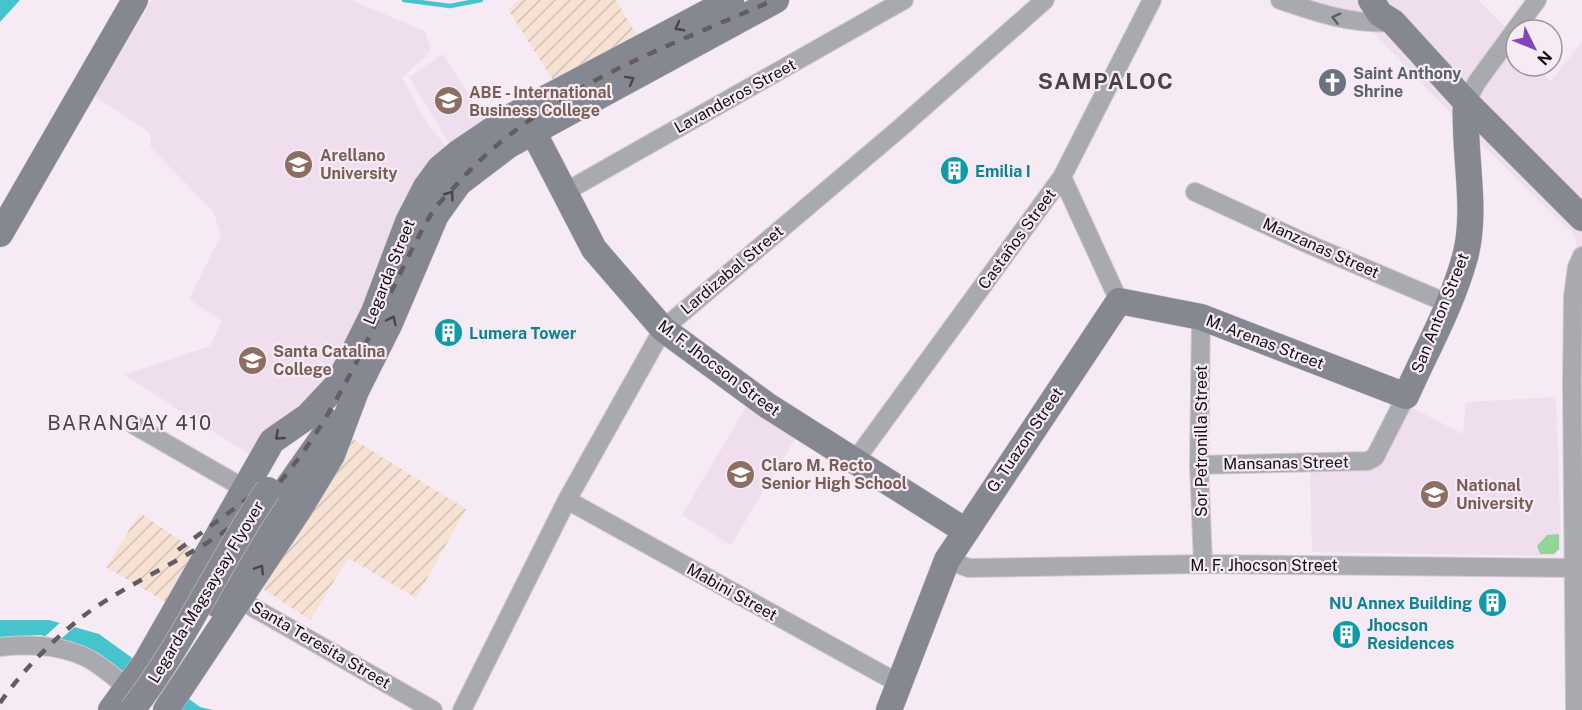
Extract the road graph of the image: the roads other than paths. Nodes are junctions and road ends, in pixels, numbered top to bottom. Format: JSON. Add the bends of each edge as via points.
{"nodes":[{"id":1,"x":135,"y":0,"type":"edge"},
{"id":2,"x":731,"y":0,"type":"edge"},
{"id":3,"x":776,"y":0,"type":"edge"},
{"id":4,"x":904,"y":0,"type":"edge"},
{"id":5,"x":1045,"y":0,"type":"edge"},
{"id":6,"x":1152,"y":0,"type":"edge"},
{"id":7,"x":1280,"y":0,"type":"edge"},
{"id":8,"x":1371,"y":0,"type":"edge"},
{"id":9,"x":1537,"y":0,"type":"edge"},
{"id":10,"x":1391,"y":11,"type":"edge"},
{"id":11,"x":1466,"y":102,"type":"junction"},
{"id":12,"x":528,"y":121,"type":"junction"},
{"id":13,"x":1062,"y":177,"type":"junction"},
{"id":14,"x":565,"y":192,"type":"junction"},
{"id":15,"x":1195,"y":192,"type":"dead end"},
{"id":16,"x":1582,"y":218,"type":"edge"},
{"id":17,"x":0,"y":234,"type":"edge"},
{"id":18,"x":1582,"y":256,"type":"edge"},
{"id":19,"x":1119,"y":301,"type":"junction"},
{"id":20,"x":1447,"y":303,"type":"junction"},
{"id":21,"x":1201,"y":317,"type":"junction"},
{"id":22,"x":663,"y":329,"type":"junction"},
{"id":23,"x":1577,"y":386,"type":"edge"},
{"id":24,"x":347,"y":387,"type":"junction"},
{"id":25,"x":1406,"y":396,"type":"junction"},
{"id":26,"x":134,"y":425,"type":"dead end"},
{"id":27,"x":1372,"y":459,"type":"joint"},
{"id":28,"x":854,"y":462,"type":"junction"},
{"id":29,"x":1199,"y":465,"type":"junction"},
{"id":30,"x":1577,"y":476,"type":"edge"},
{"id":31,"x":265,"y":493,"type":"junction"},
{"id":32,"x":567,"y":500,"type":"junction"},
{"id":33,"x":964,"y":530,"type":"junction"},
{"id":34,"x":947,"y":560,"type":"junction"},
{"id":35,"x":1203,"y":564,"type":"junction"},
{"id":36,"x":1579,"y":568,"type":"edge"},
{"id":37,"x":240,"y":600,"type":"junction"},
{"id":38,"x":0,"y":647,"type":"edge"},
{"id":39,"x":898,"y":683,"type":"junction"},
{"id":40,"x":129,"y":691,"type":"edge"},
{"id":41,"x":163,"y":705,"type":"edge"},
{"id":42,"x":433,"y":710,"type":"edge"},
{"id":43,"x":462,"y":710,"type":"edge"},
{"id":44,"x":889,"y":710,"type":"edge"},
{"id":45,"x":1575,"y":710,"type":"edge"}],
"edges":[{"from":1,"to":17,"type":"street"},
{"from":2,"to":12,"type":"street","name":"Legarda Street","one_way":true},
{"from":12,"to":3,"type":"street","name":"Legarda Street","one_way":true},
{"from":4,"to":14,"type":"street","name":"Lavanderos Street"},
{"from":5,"to":22,"type":"street","name":"Lardizabal Street"},
{"from":6,"to":13,"type":"street","name":"Castaños Street"},
{"from":10,"to":7,"type":"street","one_way":true,"via":[[1364,24]]},
{"from":8,"to":10,"type":"street","via":[[1380,14]]},
{"from":9,"to":11,"type":"street"},
{"from":10,"to":11,"type":"street"},
{"from":11,"to":16,"type":"street"},
{"from":11,"to":20,"type":"street","name":"San Anton Street","via":[[1471,195],[1466,256]]},
{"from":12,"to":14,"type":"street","name":"M. F. Jhocson Street"},
{"from":12,"to":24,"type":"street","name":"Legarda Street","via":[[458,153],[426,187],[400,240]]},
{"from":13,"to":19,"type":"street"},
{"from":13,"to":28,"type":"street","name":"Castaños Street"},
{"from":14,"to":22,"type":"street","name":"M. F. Jhocson Street","via":[[594,249]]},
{"from":15,"to":20,"type":"street","name":"Manzanas Street"},
{"from":18,"to":23,"type":"street","via":[[1573,296]]},
{"from":19,"to":21,"type":"street","name":"M. Arenas Street"},
{"from":19,"to":33,"type":"street","name":"G. Tuazon Street"},
{"from":20,"to":25,"type":"street","name":"San Anton Street"},
{"from":21,"to":25,"type":"street","name":"M. Arenas Street"},
{"from":21,"to":29,"type":"street","name":"Sor Petronilla Street"},
{"from":22,"to":28,"type":"street","name":"M. F. Jhocson Street","via":[[768,406]]},
{"from":22,"to":32,"type":"street","name":"Lardizabal Street"},
{"from":23,"to":30,"type":"street"},
{"from":24,"to":31,"type":"street","name":"Legarda-Magsaysay Flyover"},
{"from":37,"to":24,"type":"street","name":"Legarda Street","one_way":true,"via":[[332,455]]},
{"from":25,"to":27,"type":"street","name":"San Anton Street"},
{"from":26,"to":31,"type":"street"},
{"from":27,"to":29,"type":"street","name":"Mansanas Street"},
{"from":28,"to":33,"type":"street","name":"M. F. Jhocson Street"},
{"from":29,"to":35,"type":"street","name":"Sor Petronilla Street"},
{"from":30,"to":36,"type":"street"},
{"from":31,"to":40,"type":"street","name":"Legarda-Magsaysay Flyover","bridge":true,"via":[[239,532],[188,628]]},
{"from":31,"to":40,"type":"street","via":[[207,552]]},
{"from":31,"to":41,"type":"street","name":"Legarda-Magsaysay Flyover","via":[[254,540]]},
{"from":32,"to":39,"type":"street","name":"Mabini Street"},
{"from":32,"to":43,"type":"street","name":"Lardizabal Street"},
{"from":33,"to":34,"type":"street","name":"G. Tuazon Street"},
{"from":34,"to":35,"type":"street","name":"M. F. Jhocson Street","via":[[969,568]]},
{"from":34,"to":39,"type":"street","name":"G. Tuazon Street"},
{"from":35,"to":36,"type":"street","name":"M. F. Jhocson Street"},
{"from":36,"to":45,"type":"street"},
{"from":37,"to":41,"type":"street","name":"Legarda Street"},
{"from":37,"to":42,"type":"street","name":"Santa Teresita Street"},
{"from":38,"to":40,"type":"street","via":[[26,645],[88,658]]},
{"from":39,"to":44,"type":"street","name":"G. Tuazon Street"},
{"from":40,"to":41,"type":"street"}]}
